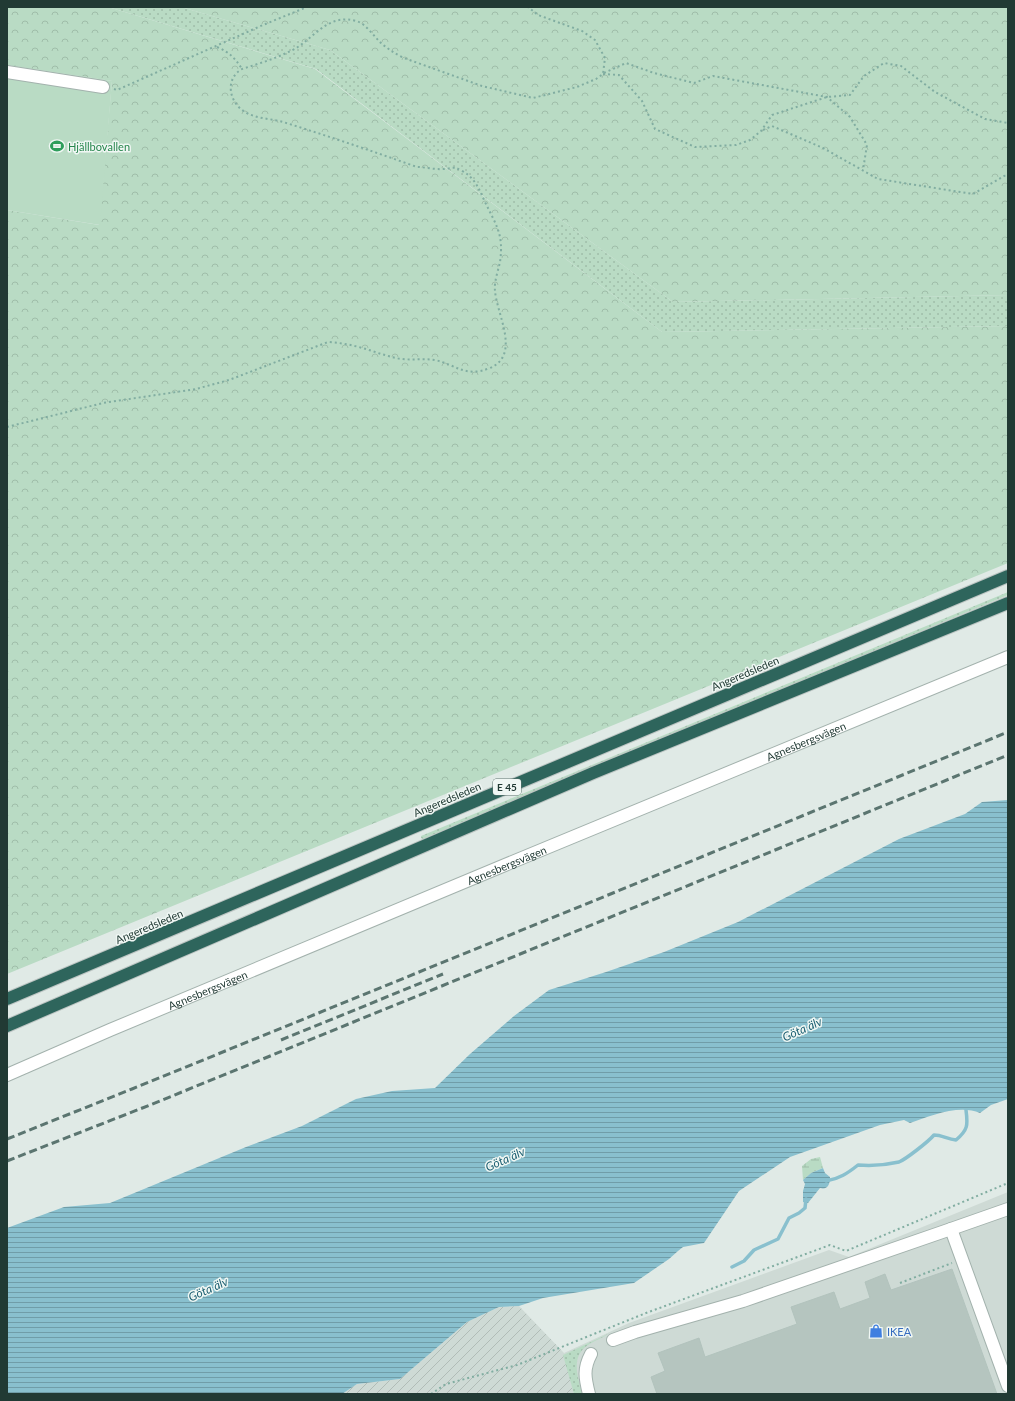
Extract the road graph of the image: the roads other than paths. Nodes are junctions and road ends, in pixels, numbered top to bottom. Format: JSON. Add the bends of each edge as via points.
{"nodes":[{"id":1,"x":7,"y":72,"type":"edge"},
{"id":2,"x":103,"y":86,"type":"road end"},
{"id":3,"x":1008,"y":576,"type":"edge"},
{"id":4,"x":1008,"y":603,"type":"edge"},
{"id":5,"x":1008,"y":657,"type":"edge"},
{"id":6,"x":7,"y":999,"type":"edge"},
{"id":7,"x":7,"y":1026,"type":"edge"},
{"id":8,"x":7,"y":1075,"type":"edge"},
{"id":9,"x":1008,"y":1209,"type":"edge"},
{"id":10,"x":951,"y":1229,"type":"junction"},
{"id":11,"x":613,"y":1340,"type":"dead end"},
{"id":12,"x":591,"y":1354,"type":"dead end"},
{"id":13,"x":1008,"y":1386,"type":"edge"},
{"id":14,"x":589,"y":1394,"type":"edge"}],
"edges":[{"from":1,"to":2,"type":"street"},
{"from":3,"to":6,"type":"highway","name":"Angeredsleden","number":"E 45"},
{"from":4,"to":7,"type":"highway","number":"E 45","via":[[585,777]]},
{"from":5,"to":8,"type":"street","name":"Agnesbergsvägen"},
{"from":9,"to":10,"type":"street"},
{"from":10,"to":11,"type":"street","via":[[743,1301]]},
{"from":10,"to":13,"type":"street"},
{"from":12,"to":14,"type":"street","via":[[586,1364]]}]}
